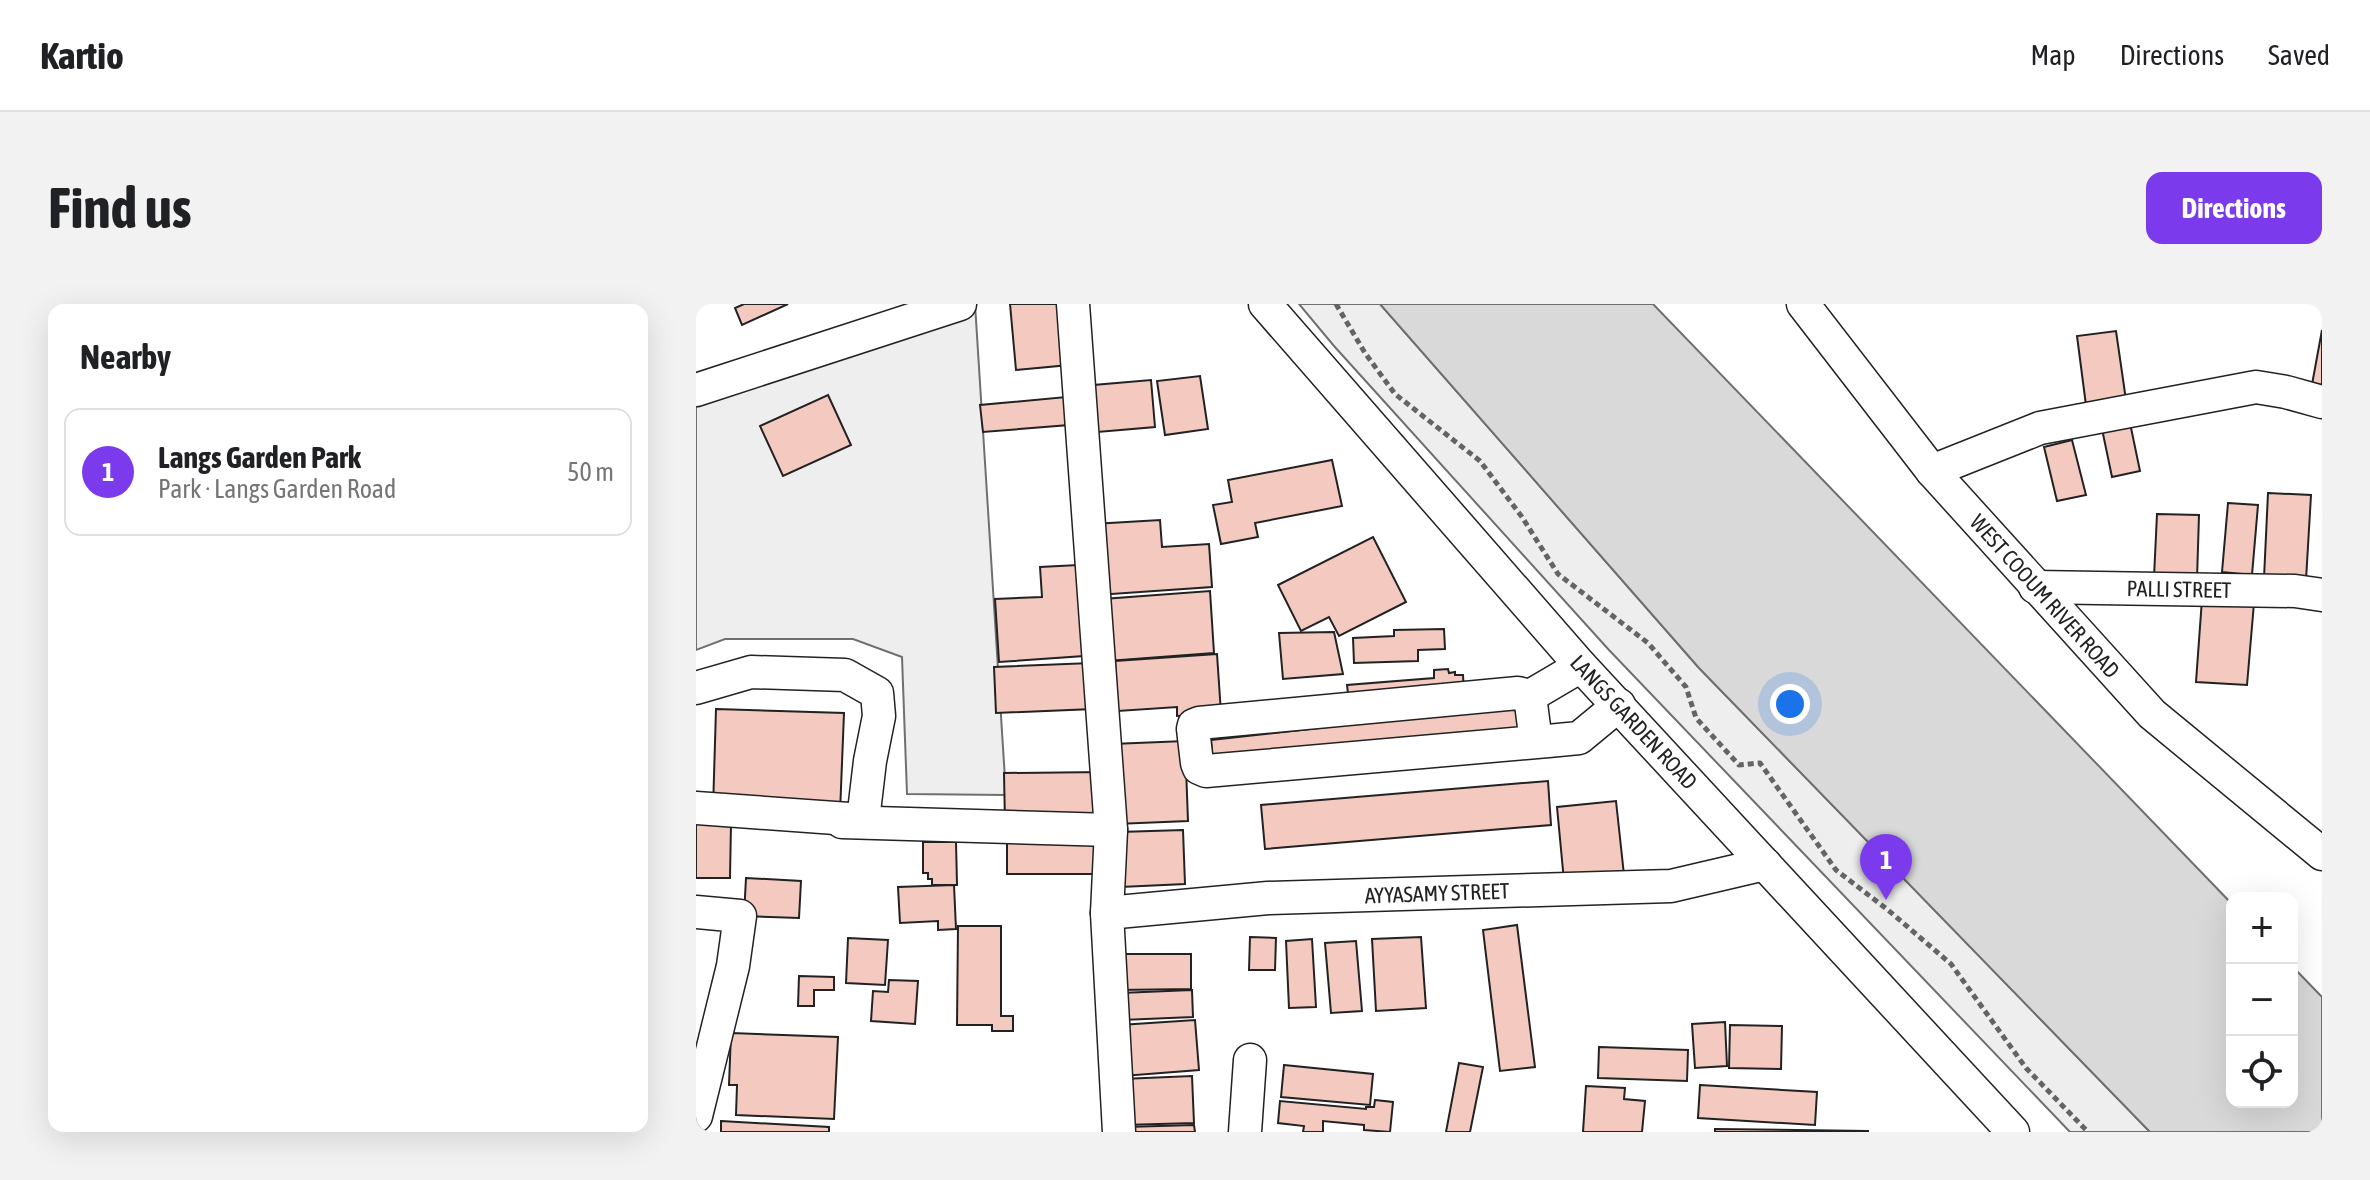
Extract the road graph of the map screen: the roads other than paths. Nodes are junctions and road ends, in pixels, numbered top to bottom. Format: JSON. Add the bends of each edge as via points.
{"nodes":[{"id":1,"x":960,"y":304,"type":"edge"},
{"id":2,"x":1073,"y":304,"type":"edge"},
{"id":3,"x":1265,"y":304,"type":"edge"},
{"id":4,"x":1803,"y":304,"type":"edge"},
{"id":5,"x":696,"y":390,"type":"edge"},
{"id":6,"x":2322,"y":402,"type":"edge"},
{"id":7,"x":1932,"y":471,"type":"junction"},
{"id":8,"x":2035,"y":587,"type":"junction"},
{"id":9,"x":2322,"y":595,"type":"edge"},
{"id":10,"x":1581,"y":666,"type":"junction"},
{"id":11,"x":696,"y":688,"type":"edge"},
{"id":12,"x":1530,"y":696,"type":"junction"},
{"id":13,"x":1619,"y":705,"type":"junction"},
{"id":14,"x":1536,"y":742,"type":"junction"},
{"id":15,"x":696,"y":808,"type":"edge"},
{"id":16,"x":696,"y":814,"type":"edge"},
{"id":17,"x":1111,"y":830,"type":"junction"},
{"id":18,"x":2322,"y":854,"type":"edge"},
{"id":19,"x":1765,"y":864,"type":"junction"},
{"id":20,"x":696,"y":912,"type":"edge"},
{"id":21,"x":1107,"y":913,"type":"junction"},
{"id":22,"x":1250,"y":1060,"type":"dead end"},
{"id":23,"x":696,"y":1116,"type":"edge"},
{"id":24,"x":2012,"y":1131,"type":"edge"},
{"id":25,"x":1119,"y":1132,"type":"edge"},
{"id":26,"x":1245,"y":1132,"type":"edge"}],
"edges":[{"from":1,"to":5,"type":"street"},
{"from":2,"to":17,"type":"street"},
{"from":3,"to":10,"type":"street","name":"LANGS GARDEN ROAD"},
{"from":4,"to":7,"type":"street","name":"WEST COOUM RIVER ROAD"},
{"from":6,"to":7,"type":"street","via":[[2256,387],[2040,428]]},
{"from":7,"to":8,"type":"street","name":"WEST COOUM RIVER ROAD"},
{"from":8,"to":9,"type":"street","name":"PALLI STREET"},
{"from":8,"to":18,"type":"street","name":"WEST COOUM RIVER ROAD","via":[[2152,714]]},
{"from":10,"to":12,"type":"street"},
{"from":10,"to":13,"type":"street","name":"LANGS GARDEN ROAD"},
{"from":11,"to":15,"type":"street","via":[[751,672],[845,675],[877,693],[879,716],[863,820]]},
{"from":12,"to":14,"type":"street"},
{"from":12,"to":14,"type":"street","via":[[1199,723],[1193,729],[1197,763],[1206,771]]},
{"from":13,"to":14,"type":"street","via":[[1579,738]]},
{"from":13,"to":19,"type":"street","name":"LANGS GARDEN ROAD"},
{"from":16,"to":17,"type":"street"},
{"from":17,"to":21,"type":"street"},
{"from":19,"to":21,"type":"street","name":"AYYASAMY STREET","via":[[1671,886],[1268,898]]},
{"from":19,"to":24,"type":"street","name":"LANGS GARDEN ROAD"},
{"from":20,"to":23,"type":"street","via":[[740,916]]},
{"from":21,"to":25,"type":"street"},
{"from":22,"to":26,"type":"street"}]}
